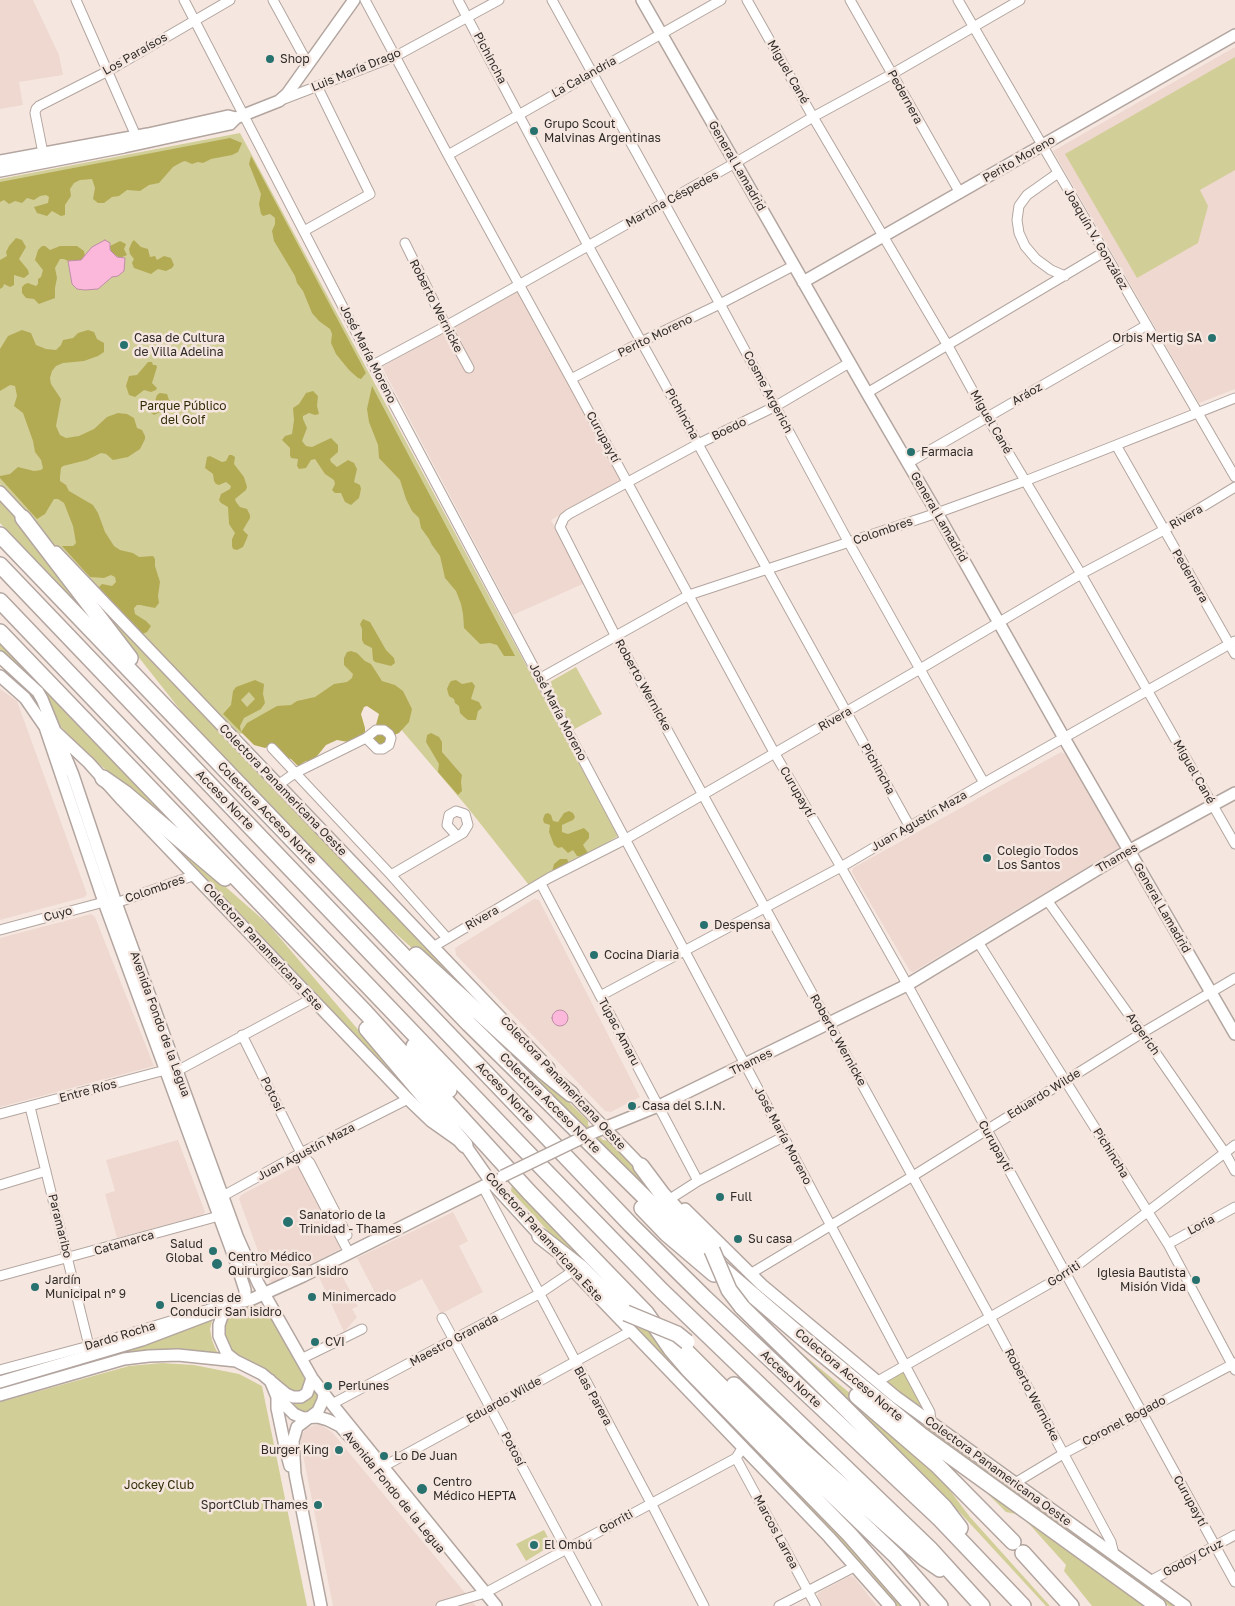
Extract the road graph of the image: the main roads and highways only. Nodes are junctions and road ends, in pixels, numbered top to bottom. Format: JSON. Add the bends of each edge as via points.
{"nodes":[{"id":1,"x":24,"y":518,"type":"road end"},
{"id":2,"x":0,"y":535,"type":"edge"},
{"id":3,"x":0,"y":565,"type":"edge"},
{"id":4,"x":0,"y":601,"type":"edge"},
{"id":5,"x":0,"y":632,"type":"edge"},
{"id":6,"x":190,"y":733,"type":"junction"},
{"id":7,"x":103,"y":778,"type":"road end"},
{"id":8,"x":341,"y":891,"type":"junction"},
{"id":9,"x":289,"y":933,"type":"junction"},
{"id":10,"x":377,"y":959,"type":"junction"},
{"id":11,"x":352,"y":968,"type":"junction"},
{"id":12,"x":571,"y":1094,"type":"road end"},
{"id":13,"x":465,"y":1145,"type":"road end"},
{"id":14,"x":641,"y":1166,"type":"road end"},
{"id":15,"x":540,"y":1236,"type":"road end"},
{"id":16,"x":962,"y":1584,"type":"junction"},
{"id":17,"x":1011,"y":1592,"type":"junction"},
{"id":18,"x":912,"y":1606,"type":"edge"},
{"id":19,"x":940,"y":1606,"type":"edge"},
{"id":20,"x":982,"y":1606,"type":"edge"},
{"id":21,"x":1024,"y":1606,"type":"edge"},
{"id":22,"x":1071,"y":1606,"type":"edge"},
{"id":23,"x":1158,"y":1606,"type":"edge"}],
"edges":[{"from":1,"to":6,"type":"highway"},
{"from":2,"to":6,"type":"highway","name":"Colectora Acceso Norte"},
{"from":3,"to":10,"type":"highway","name":"Acceso Norte"},
{"from":4,"to":11,"type":"highway","name":"Acceso Norte"},
{"from":5,"to":9,"type":"highway"},
{"from":6,"to":8,"type":"highway","name":"Colectora Acceso Norte"},
{"from":7,"to":9,"type":"highway"},
{"from":8,"to":12,"type":"highway"},
{"from":8,"to":23,"type":"highway","name":"Colectora Acceso Norte","via":[[469,1024],[684,1236],[921,1435]]},
{"from":9,"to":13,"type":"highway","via":[[323,978]]},
{"from":9,"to":18,"type":"highway","via":[[646,1313],[689,1370],[850,1535]]},
{"from":10,"to":17,"type":"highway","name":"Acceso Norte","via":[[705,1298],[940,1519]]},
{"from":10,"to":22,"type":"highway","via":[[478,1044],[680,1246],[936,1465],[1018,1547]]},
{"from":11,"to":16,"type":"highway","name":"Acceso Norte","via":[[662,1291],[931,1550]]},
{"from":11,"to":19,"type":"highway","via":[[480,1126],[648,1303],[692,1358],[896,1556]]},
{"from":14,"to":17,"type":"highway","bridge":true,"via":[[712,1250],[729,1290],[742,1307],[944,1507]]},
{"from":15,"to":16,"type":"highway","bridge":true,"via":[[581,1268],[626,1313],[677,1334],[687,1342],[924,1558]]},
{"from":16,"to":20,"type":"highway","name":"Acceso Norte"},
{"from":17,"to":21,"type":"highway","name":"Acceso Norte"}]}
